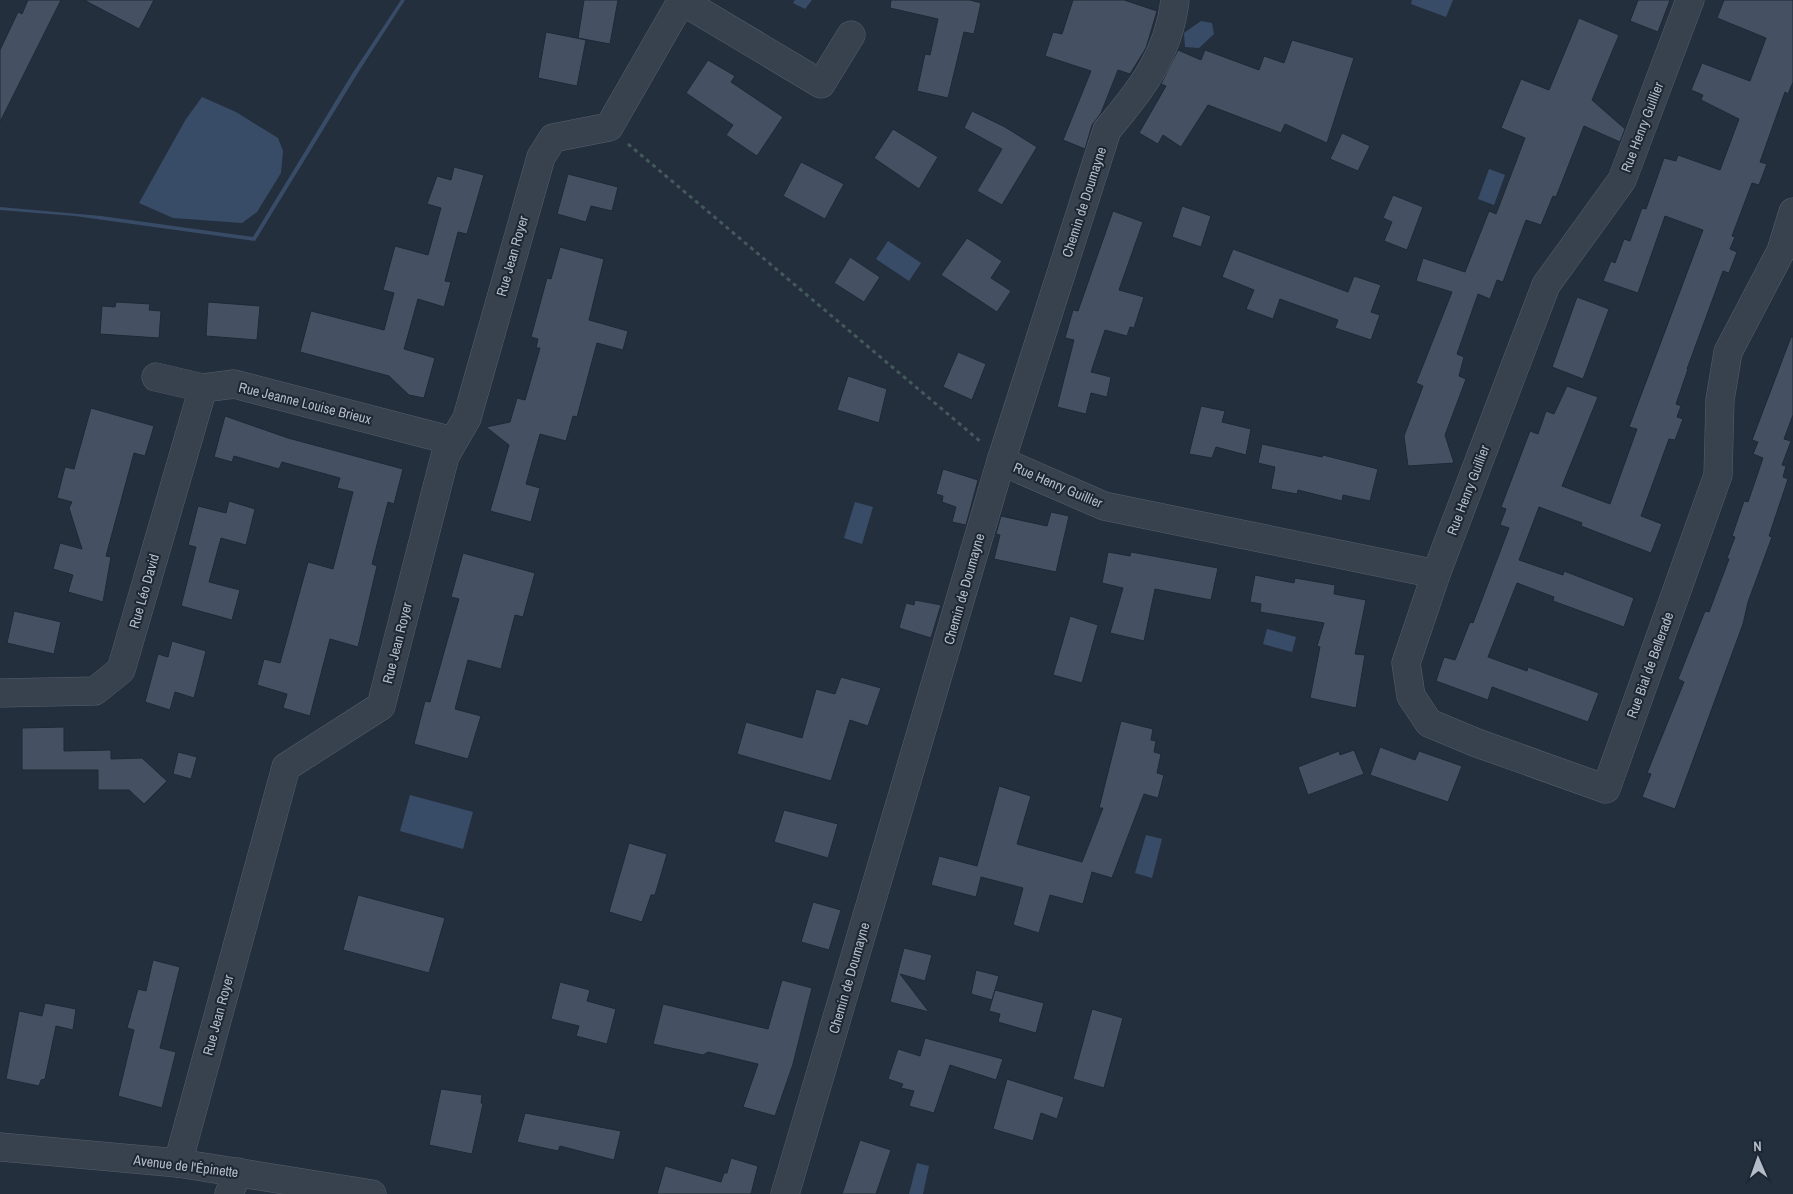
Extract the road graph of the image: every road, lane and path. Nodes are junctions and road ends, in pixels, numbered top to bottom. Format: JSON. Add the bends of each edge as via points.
{"nodes":[{"id":1,"x":1175,"y":0,"type":"edge"},
{"id":2,"x":1690,"y":0,"type":"edge"},
{"id":3,"x":682,"y":1,"type":"edge"},
{"id":4,"x":851,"y":35,"type":"dead end"},
{"id":5,"x":610,"y":127,"type":"junction"},
{"id":6,"x":1793,"y":212,"type":"edge"},
{"id":7,"x":156,"y":377,"type":"dead end"},
{"id":8,"x":202,"y":388,"type":"junction"},
{"id":9,"x":453,"y":441,"type":"junction"},
{"id":10,"x":1001,"y":461,"type":"junction"},
{"id":11,"x":1436,"y":574,"type":"junction"},
{"id":12,"x":0,"y":693,"type":"edge"},
{"id":13,"x":0,"y":1147,"type":"edge"},
{"id":14,"x":178,"y":1163,"type":"junction"},
{"id":15,"x":234,"y":1183,"type":"edge"},
{"id":16,"x":372,"y":1194,"type":"edge"},
{"id":17,"x":785,"y":1194,"type":"edge"}],
"edges":[{"from":1,"to":10,"type":"street","name":"Chemin de Doumayne","via":[[1173,18],[1158,62],[1107,130]]},
{"from":2,"to":11,"type":"street","name":"Rue Henry Guillier","via":[[1622,180],[1546,285]]},
{"from":3,"to":4,"type":"street","via":[[821,84]]},
{"from":3,"to":5,"type":"street"},
{"from":5,"to":9,"type":"street","name":"Rue Jean Royer","via":[[554,138],[541,157],[467,418]]},
{"from":5,"to":10,"type":"path"},
{"from":6,"to":11,"type":"street","name":"Rue Bial de Bellerade","via":[[1781,251],[1728,352],[1720,400],[1718,475],[1606,789],[1477,743],[1429,722],[1411,696],[1406,663]]},
{"from":7,"to":8,"type":"street","name":"Rue Jeanne Louise Brieux"},
{"from":8,"to":9,"type":"street","name":"Rue Jeanne Louise Brieux","via":[[234,384]]},
{"from":8,"to":12,"type":"street","name":"Rue Léo David","via":[[121,670],[95,692]]},
{"from":9,"to":14,"type":"street","name":"Rue Jean Royer","via":[[445,456],[381,706],[286,767]]},
{"from":10,"to":11,"type":"street","name":"Rue Henry Guillier","via":[[1104,506]]},
{"from":10,"to":17,"type":"street","name":"Chemin de Doumayne"},
{"from":13,"to":14,"type":"street","name":"Avenue de l'Épinette"},
{"from":14,"to":15,"type":"street","name":"Avenue de l'Épinette"},
{"from":15,"to":16,"type":"street","name":"Avenue de l'Épinette"}]}
